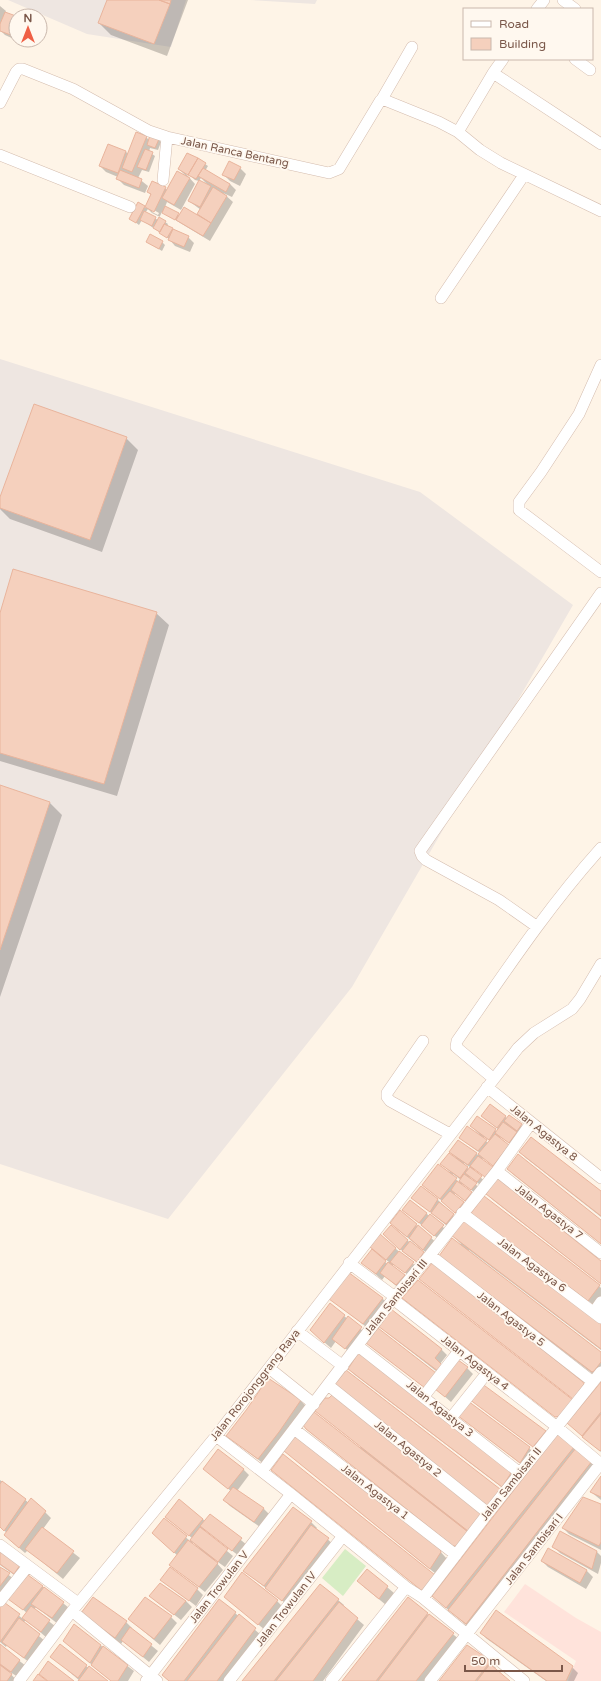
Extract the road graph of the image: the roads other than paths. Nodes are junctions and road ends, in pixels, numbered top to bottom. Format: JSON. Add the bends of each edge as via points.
{"nodes":[{"id":1,"x":544,"y":0,"type":"edge"},
{"id":2,"x":563,"y":0,"type":"edge"},
{"id":3,"x":538,"y":8,"type":"edge"},
{"id":4,"x":575,"y":8,"type":"edge"},
{"id":5,"x":412,"y":46,"type":"dead end"},
{"id":6,"x":503,"y":60,"type":"edge"},
{"id":7,"x":576,"y":60,"type":"edge"},
{"id":8,"x":590,"y":70,"type":"dead end"},
{"id":9,"x":493,"y":73,"type":"junction"},
{"id":10,"x":382,"y":99,"type":"junction"},
{"id":11,"x":0,"y":103,"type":"edge"},
{"id":12,"x":458,"y":132,"type":"junction"},
{"id":13,"x":167,"y":138,"type":"junction"},
{"id":14,"x":601,"y":144,"type":"edge"},
{"id":15,"x":0,"y":154,"type":"edge"},
{"id":16,"x":524,"y":175,"type":"junction"},
{"id":17,"x":163,"y":180,"type":"dead end"},
{"id":18,"x":130,"y":207,"type":"dead end"},
{"id":19,"x":601,"y":211,"type":"edge"},
{"id":20,"x":441,"y":298,"type":"dead end"},
{"id":21,"x":601,"y":366,"type":"edge"},
{"id":22,"x":601,"y":572,"type":"edge"},
{"id":23,"x":601,"y":594,"type":"edge"},
{"id":24,"x":601,"y":848,"type":"edge"},
{"id":25,"x":536,"y":926,"type":"junction"},
{"id":26,"x":601,"y":964,"type":"edge"},
{"id":27,"x":424,"y":1041,"type":"dead end"},
{"id":28,"x":491,"y":1083,"type":"junction"},
{"id":29,"x":531,"y":1124,"type":"junction"},
{"id":30,"x":450,"y":1134,"type":"junction"},
{"id":31,"x":497,"y":1171,"type":"junction"},
{"id":32,"x":601,"y":1178,"type":"edge"},
{"id":33,"x":462,"y":1213,"type":"junction"},
{"id":34,"x":601,"y":1253,"type":"edge"},
{"id":35,"x":430,"y":1255,"type":"junction"},
{"id":36,"x":349,"y":1263,"type":"junction"},
{"id":37,"x":394,"y":1298,"type":"junction"},
{"id":38,"x":601,"y":1302,"type":"edge"},
{"id":39,"x":597,"y":1315,"type":"edge"},
{"id":40,"x":297,"y":1331,"type":"junction"},
{"id":41,"x":358,"y":1346,"type":"junction"},
{"id":42,"x":459,"y":1351,"type":"junction"},
{"id":43,"x":343,"y":1366,"type":"junction"},
{"id":44,"x":269,"y":1368,"type":"junction"},
{"id":45,"x":601,"y":1372,"type":"edge"},
{"id":46,"x":487,"y":1373,"type":"junction"},
{"id":47,"x":593,"y":1382,"type":"junction"},
{"id":48,"x":328,"y":1386,"type":"junction"},
{"id":49,"x":424,"y":1396,"type":"junction"},
{"id":50,"x":314,"y":1404,"type":"junction"},
{"id":51,"x":451,"y":1418,"type":"junction"},
{"id":52,"x":557,"y":1427,"type":"junction"},
{"id":53,"x":294,"y":1429,"type":"junction"},
{"id":54,"x":216,"y":1436,"type":"junction"},
{"id":55,"x":601,"y":1463,"type":"edge"},
{"id":56,"x":262,"y":1471,"type":"junction"},
{"id":57,"x":520,"y":1473,"type":"junction"},
{"id":58,"x":291,"y":1494,"type":"junction"},
{"id":59,"x":488,"y":1513,"type":"junction"},
{"id":60,"x":343,"y":1536,"type":"junction"},
{"id":61,"x":0,"y":1545,"type":"edge"},
{"id":62,"x":456,"y":1555,"type":"junction"},
{"id":63,"x":28,"y":1566,"type":"junction"},
{"id":64,"x":406,"y":1588,"type":"junction"},
{"id":65,"x":423,"y":1598,"type":"junction"},
{"id":66,"x":0,"y":1601,"type":"edge"},
{"id":67,"x":75,"y":1607,"type":"junction"},
{"id":68,"x":467,"y":1634,"type":"junction"},
{"id":69,"x":152,"y":1679,"type":"edge"},
{"id":70,"x":19,"y":1681,"type":"edge"},
{"id":71,"x":229,"y":1681,"type":"edge"},
{"id":72,"x":331,"y":1681,"type":"edge"},
{"id":73,"x":430,"y":1681,"type":"edge"},
{"id":74,"x":524,"y":1681,"type":"edge"}],
"edges":[{"from":1,"to":3,"type":"street"},
{"from":2,"to":4,"type":"street"},
{"from":5,"to":10,"type":"street","name":"Jalan Ranca Bentang"},
{"from":6,"to":9,"type":"street"},
{"from":7,"to":8,"type":"street"},
{"from":9,"to":12,"type":"street"},
{"from":9,"to":14,"type":"street"},
{"from":10,"to":12,"type":"street"},
{"from":10,"to":13,"type":"street","name":"Jalan Ranca Bentang","via":[[338,169],[329,173]]},
{"from":11,"to":13,"type":"street","name":"Jalan Ranca Bentang","via":[[16,72],[23,69],[73,89]]},
{"from":12,"to":16,"type":"street","via":[[480,150]]},
{"from":13,"to":17,"type":"street"},
{"from":15,"to":18,"type":"street"},
{"from":16,"to":19,"type":"street"},
{"from":16,"to":20,"type":"street"},
{"from":21,"to":22,"type":"street","via":[[579,414],[518,506],[519,510]]},
{"from":23,"to":25,"type":"street","via":[[420,851],[426,860],[499,900]]},
{"from":24,"to":25,"type":"street","name":"Jalan Agastya 8"},
{"from":25,"to":28,"type":"street","name":"Jalan Agastya 8","via":[[456,1041],[456,1047]]},
{"from":26,"to":28,"type":"street","name":"Jalan Rorojonggrang Raya","via":[[572,1009],[526,1039]]},
{"from":27,"to":30,"type":"street","via":[[387,1093],[387,1097]]},
{"from":28,"to":29,"type":"street","name":"Jalan Agastya 8"},
{"from":28,"to":30,"type":"street","name":"Jalan Rorojonggrang Raya"},
{"from":29,"to":31,"type":"street","name":"Jalan Sambisari III"},
{"from":29,"to":32,"type":"street","name":"Jalan Agastya 8"},
{"from":30,"to":36,"type":"street","name":"Jalan Rorojonggrang Raya"},
{"from":31,"to":33,"type":"street","name":"Jalan Sambisari III"},
{"from":31,"to":34,"type":"street","name":"Jalan Agastya 7"},
{"from":33,"to":35,"type":"street","name":"Jalan Sambisari III"},
{"from":33,"to":39,"type":"street","name":"Jalan Agastya 6"},
{"from":35,"to":37,"type":"street","name":"Jalan Sambisari III"},
{"from":35,"to":47,"type":"street","name":"Jalan Agastya 5"},
{"from":36,"to":37,"type":"street","name":"Jalan Agastya 4"},
{"from":36,"to":40,"type":"street","name":"Jalan Rorojonggrang Raya"},
{"from":37,"to":41,"type":"street","name":"Jalan Sambisari III"},
{"from":37,"to":42,"type":"street","name":"Jalan Agastya 4"},
{"from":38,"to":39,"type":"street"},
{"from":40,"to":43,"type":"street"},
{"from":40,"to":44,"type":"street","name":"Jalan Rorojonggrang Raya"},
{"from":41,"to":43,"type":"street","name":"Jalan Sambisari III"},
{"from":41,"to":49,"type":"street","name":"Jalan Agastya 3"},
{"from":42,"to":46,"type":"street","name":"Jalan Agastya 4"},
{"from":42,"to":49,"type":"street"},
{"from":43,"to":48,"type":"street","name":"Jalan Sambisari III"},
{"from":44,"to":50,"type":"street"},
{"from":44,"to":54,"type":"street","name":"Jalan Rorojonggrang Raya"},
{"from":45,"to":47,"type":"street","name":"Jalan Sambisari II"},
{"from":46,"to":51,"type":"street"},
{"from":46,"to":52,"type":"street","name":"Jalan Agastya 4"},
{"from":47,"to":52,"type":"street","name":"Jalan Sambisari II"},
{"from":48,"to":50,"type":"street","name":"Jalan Sambisari III"},
{"from":48,"to":59,"type":"street","name":"Jalan Agastya 2"},
{"from":49,"to":51,"type":"street","name":"Jalan Agastya 3"},
{"from":50,"to":53,"type":"street","name":"Jalan Sambisari III"},
{"from":51,"to":57,"type":"street","name":"Jalan Agastya 3"},
{"from":52,"to":55,"type":"street","name":"Jalan Agastya 4"},
{"from":52,"to":57,"type":"street","name":"Jalan Sambisari II"},
{"from":53,"to":56,"type":"street","name":"Jalan Sambisari III"},
{"from":53,"to":62,"type":"street","name":"Jalan Agastya 1"},
{"from":54,"to":56,"type":"street"},
{"from":54,"to":67,"type":"street","name":"Jalan Rorojonggrang Raya"},
{"from":55,"to":68,"type":"street","name":"Jalan Sambisari I"},
{"from":56,"to":58,"type":"street"},
{"from":57,"to":59,"type":"street","name":"Jalan Sambisari II"},
{"from":58,"to":60,"type":"street"},
{"from":58,"to":69,"type":"street","name":"Jalan Trowulan V"},
{"from":59,"to":62,"type":"street","name":"Jalan Sambisari II"},
{"from":60,"to":64,"type":"street"},
{"from":60,"to":71,"type":"street","name":"Jalan Trowulan IV"},
{"from":61,"to":63,"type":"street"},
{"from":62,"to":65,"type":"street","name":"Jalan Sambisari II"},
{"from":63,"to":66,"type":"street"},
{"from":63,"to":67,"type":"street"},
{"from":64,"to":65,"type":"street"},
{"from":64,"to":72,"type":"street"},
{"from":65,"to":68,"type":"street"},
{"from":67,"to":69,"type":"street"},
{"from":67,"to":70,"type":"street","name":"Jalan Rorojonggrang Raya"},
{"from":68,"to":73,"type":"street","name":"Jalan Sambisari I"},
{"from":68,"to":74,"type":"street"}]}
